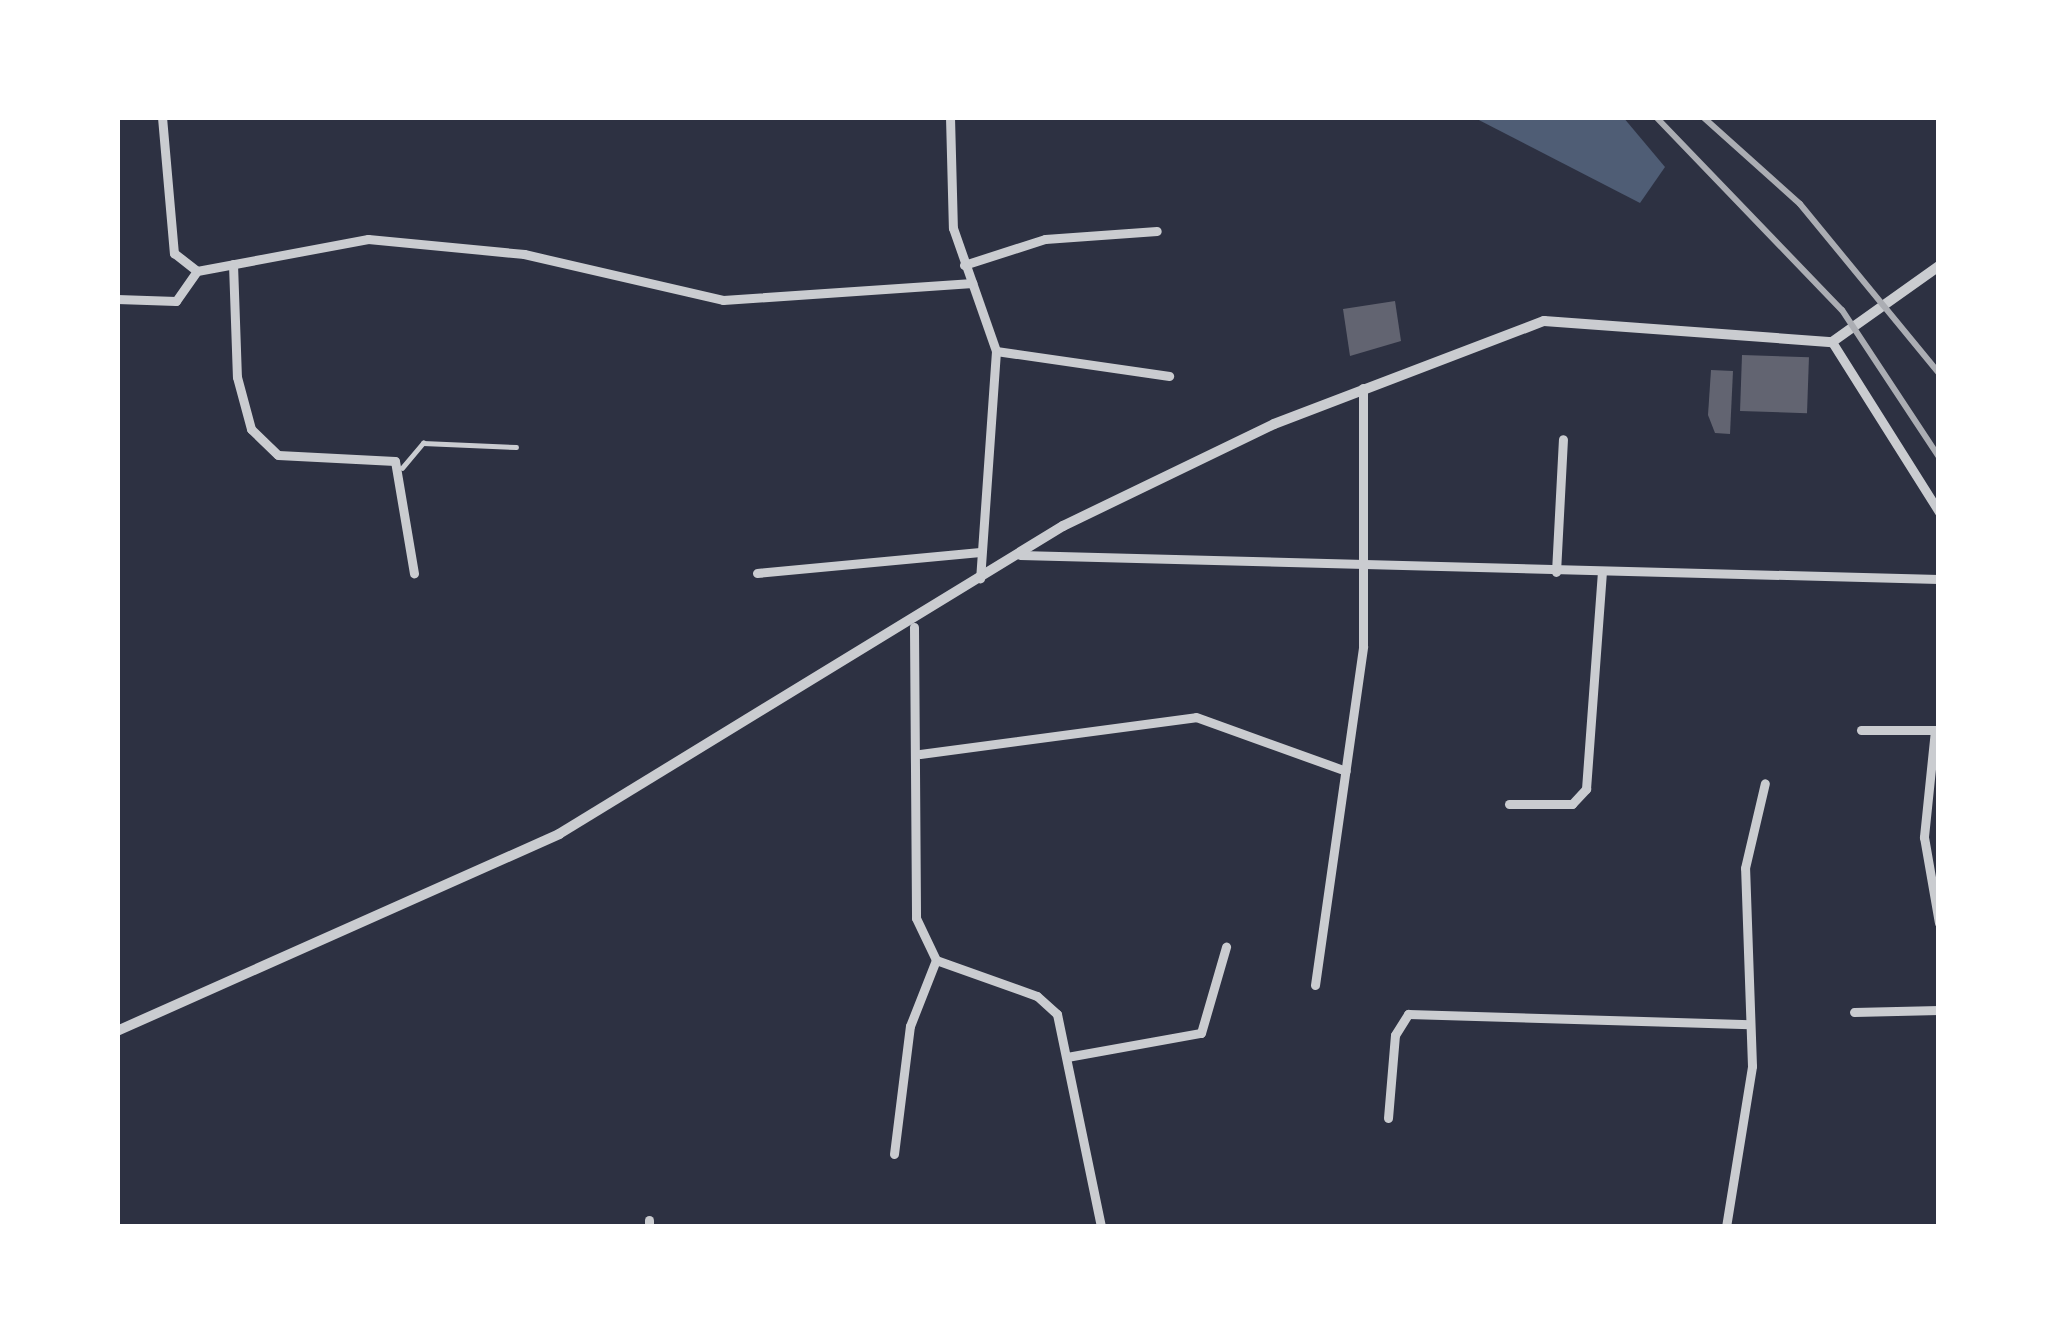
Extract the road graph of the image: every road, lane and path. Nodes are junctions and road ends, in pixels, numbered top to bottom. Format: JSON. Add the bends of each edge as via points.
{"nodes":[{"id":1,"x":163,"y":117,"type":"edge"},
{"id":2,"x":950,"y":117,"type":"edge"},
{"id":3,"x":1157,"y":231,"type":"dead end"},
{"id":4,"x":232,"y":264,"type":"junction"},
{"id":5,"x":964,"y":265,"type":"junction"},
{"id":6,"x":1939,"y":266,"type":"edge"},
{"id":7,"x":196,"y":271,"type":"junction"},
{"id":8,"x":971,"y":284,"type":"junction"},
{"id":9,"x":117,"y":299,"type":"edge"},
{"id":10,"x":1832,"y":342,"type":"junction"},
{"id":11,"x":996,"y":351,"type":"junction"},
{"id":12,"x":1169,"y":376,"type":"dead end"},
{"id":13,"x":1363,"y":388,"type":"junction"},
{"id":14,"x":1563,"y":439,"type":"dead end"},
{"id":15,"x":516,"y":446,"type":"dead end"},
{"id":16,"x":403,"y":468,"type":"junction"},
{"id":17,"x":1939,"y":512,"type":"edge"},
{"id":18,"x":980,"y":552,"type":"junction"},
{"id":19,"x":1020,"y":555,"type":"junction"},
{"id":20,"x":1364,"y":560,"type":"junction"},
{"id":21,"x":1556,"y":572,"type":"junction"},
{"id":22,"x":1602,"y":572,"type":"junction"},
{"id":23,"x":414,"y":573,"type":"dead end"},
{"id":24,"x":757,"y":573,"type":"dead end"},
{"id":25,"x":980,"y":578,"type":"junction"},
{"id":26,"x":1939,"y":579,"type":"edge"},
{"id":27,"x":914,"y":627,"type":"junction"},
{"id":28,"x":1861,"y":730,"type":"dead end"},
{"id":29,"x":1937,"y":730,"type":"edge"},
{"id":30,"x":920,"y":754,"type":"junction"},
{"id":31,"x":1346,"y":771,"type":"junction"},
{"id":32,"x":1765,"y":783,"type":"dead end"},
{"id":33,"x":1509,"y":804,"type":"dead end"},
{"id":34,"x":1939,"y":923,"type":"edge"},
{"id":35,"x":1226,"y":947,"type":"dead end"},
{"id":36,"x":936,"y":960,"type":"junction"},
{"id":37,"x":1315,"y":985,"type":"dead end"},
{"id":38,"x":1939,"y":1010,"type":"edge"},
{"id":39,"x":1854,"y":1012,"type":"dead end"},
{"id":40,"x":1750,"y":1024,"type":"junction"},
{"id":41,"x":117,"y":1031,"type":"edge"},
{"id":42,"x":1067,"y":1057,"type":"junction"},
{"id":43,"x":1388,"y":1118,"type":"dead end"},
{"id":44,"x":894,"y":1154,"type":"dead end"},
{"id":45,"x":1101,"y":1227,"type":"edge"},
{"id":46,"x":1726,"y":1227,"type":"edge"}],
"edges":[{"from":1,"to":7,"type":"street","via":[[174,253]]},
{"from":2,"to":5,"type":"street"},
{"from":3,"to":5,"type":"street","via":[[1046,238]]},
{"from":4,"to":7,"type":"street"},
{"from":4,"to":8,"type":"street","via":[[368,239],[524,254],[724,300]]},
{"from":4,"to":16,"type":"street","via":[[237,377],[265,448]]},
{"from":5,"to":8,"type":"street"},
{"from":6,"to":10,"type":"street"},
{"from":7,"to":9,"type":"street","via":[[176,302]]},
{"from":8,"to":11,"type":"street"},
{"from":10,"to":13,"type":"street","via":[[1772,346],[1578,317],[1486,336]]},
{"from":10,"to":17,"type":"street"},
{"from":11,"to":12,"type":"street"},
{"from":11,"to":18,"type":"street"},
{"from":13,"to":19,"type":"street"},
{"from":13,"to":20,"type":"street"},
{"from":14,"to":21,"type":"street"},
{"from":15,"to":16,"type":"lane","via":[[423,443]]},
{"from":16,"to":23,"type":"street"},
{"from":18,"to":24,"type":"street"},
{"from":18,"to":25,"type":"street"},
{"from":19,"to":20,"type":"street"},
{"from":19,"to":25,"type":"street"},
{"from":20,"to":21,"type":"street"},
{"from":20,"to":31,"type":"street"},
{"from":21,"to":22,"type":"street"},
{"from":22,"to":26,"type":"street"},
{"from":22,"to":33,"type":"street","via":[[1586,789],[1572,804]]},
{"from":25,"to":27,"type":"street"},
{"from":27,"to":30,"type":"street"},
{"from":27,"to":41,"type":"street","via":[[559,834]]},
{"from":28,"to":29,"type":"street"},
{"from":29,"to":34,"type":"street","via":[[1924,837]]},
{"from":30,"to":31,"type":"street","via":[[1196,717]]},
{"from":30,"to":36,"type":"street","via":[[911,881]]},
{"from":31,"to":37,"type":"street"},
{"from":32,"to":40,"type":"street","via":[[1744,868]]},
{"from":35,"to":42,"type":"street","via":[[1202,1033]]},
{"from":36,"to":42,"type":"street","via":[[1037,996],[1057,1014]]},
{"from":36,"to":44,"type":"street","via":[[910,1026]]},
{"from":38,"to":39,"type":"street"},
{"from":40,"to":43,"type":"street","via":[[1408,1014],[1395,1035]]},
{"from":40,"to":46,"type":"street"},
{"from":42,"to":45,"type":"street"}]}
